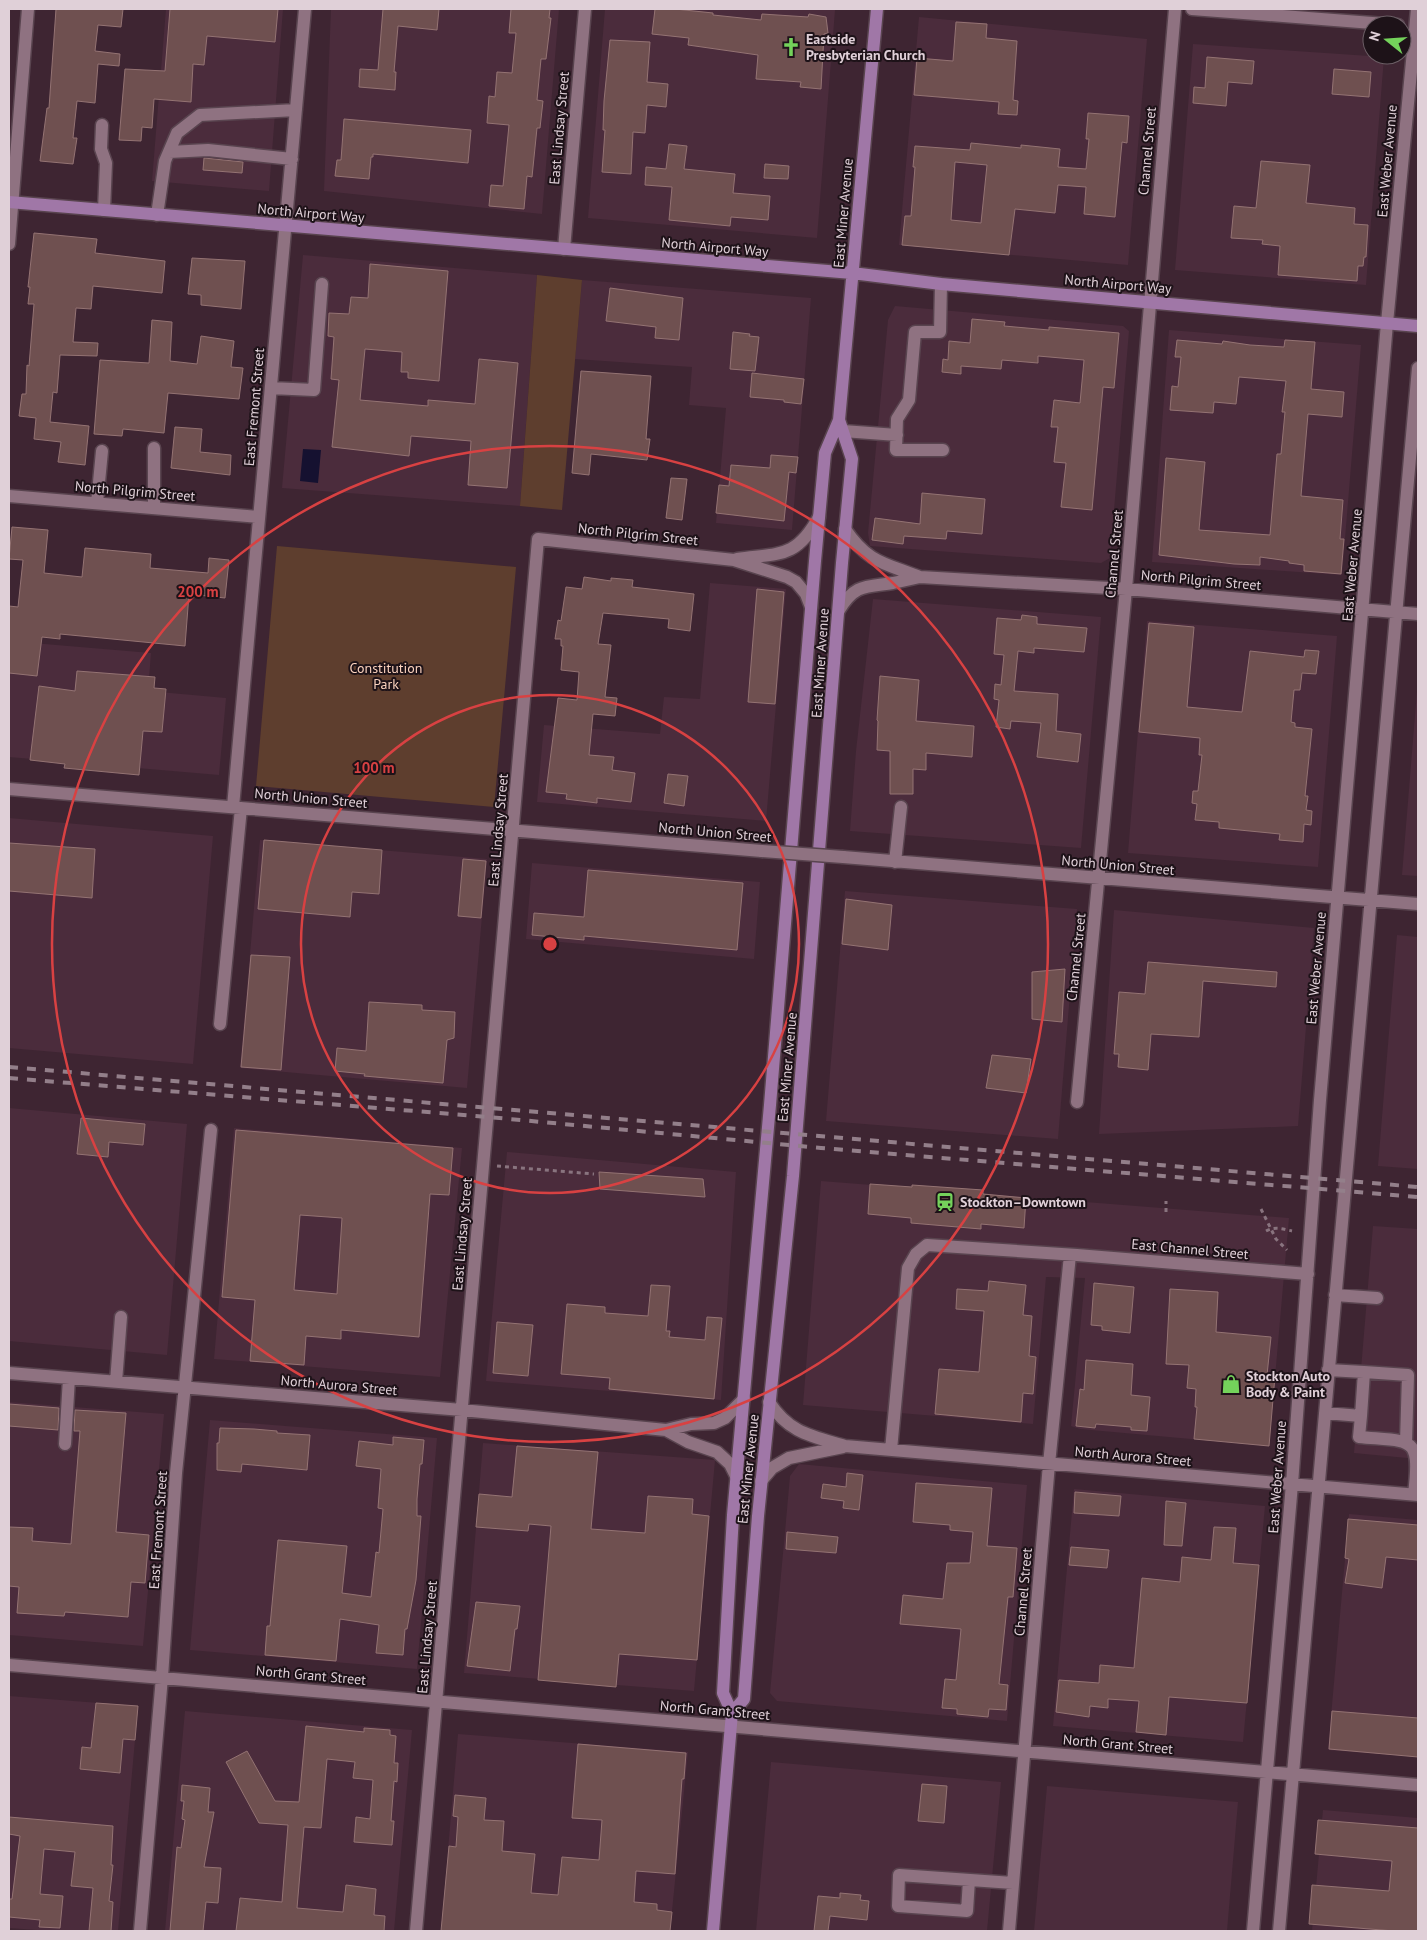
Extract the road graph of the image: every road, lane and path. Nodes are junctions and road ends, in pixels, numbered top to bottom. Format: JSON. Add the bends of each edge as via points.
{"nodes":[{"id":1,"x":28,"y":9,"type":"edge"},
{"id":2,"x":305,"y":9,"type":"edge"},
{"id":3,"x":585,"y":9,"type":"edge"},
{"id":4,"x":877,"y":9,"type":"edge"},
{"id":5,"x":1175,"y":9,"type":"edge"},
{"id":6,"x":1192,"y":9,"type":"edge"},
{"id":7,"x":1417,"y":9,"type":"edge"},
{"id":8,"x":1362,"y":22,"type":"edge"},
{"id":9,"x":1417,"y":27,"type":"edge"},
{"id":10,"x":296,"y":110,"type":"junction"},
{"id":11,"x":102,"y":125,"type":"dead end"},
{"id":12,"x":169,"y":152,"type":"junction"},
{"id":13,"x":292,"y":159,"type":"junction"},
{"id":14,"x":10,"y":202,"type":"edge"},
{"id":15,"x":104,"y":210,"type":"junction"},
{"id":16,"x":157,"y":215,"type":"junction"},
{"id":17,"x":286,"y":226,"type":"junction"},
{"id":18,"x":9,"y":244,"type":"edge"},
{"id":19,"x":564,"y":249,"type":"junction"},
{"id":20,"x":852,"y":273,"type":"junction"},
{"id":21,"x":322,"y":284,"type":"dead end"},
{"id":22,"x":941,"y":284,"type":"junction"},
{"id":23,"x":1149,"y":301,"type":"junction"},
{"id":24,"x":1387,"y":324,"type":"junction"},
{"id":25,"x":1418,"y":326,"type":"edge"},
{"id":26,"x":1418,"y":368,"type":"edge"},
{"id":27,"x":271,"y":388,"type":"junction"},
{"id":28,"x":841,"y":426,"type":"junction"},
{"id":29,"x":897,"y":435,"type":"junction"},
{"id":30,"x":154,"y":448,"type":"dead end"},
{"id":31,"x":943,"y":450,"type":"dead end"},
{"id":32,"x":102,"y":451,"type":"dead end"},
{"id":33,"x":9,"y":496,"type":"edge"},
{"id":34,"x":97,"y":503,"type":"junction"},
{"id":35,"x":154,"y":508,"type":"junction"},
{"id":36,"x":259,"y":517,"type":"junction"},
{"id":37,"x":819,"y":518,"type":"junction"},
{"id":38,"x":845,"y":529,"type":"junction"},
{"id":39,"x":538,"y":539,"type":"joint"},
{"id":40,"x":734,"y":560,"type":"junction"},
{"id":41,"x":920,"y":577,"type":"junction"},
{"id":42,"x":1126,"y":589,"type":"junction"},
{"id":43,"x":811,"y":607,"type":"junction"},
{"id":44,"x":1364,"y":608,"type":"junction"},
{"id":45,"x":839,"y":610,"type":"junction"},
{"id":46,"x":1395,"y":611,"type":"junction"},
{"id":47,"x":1418,"y":614,"type":"edge"},
{"id":48,"x":9,"y":789,"type":"edge"},
{"id":49,"x":901,"y":807,"type":"dead end"},
{"id":50,"x":237,"y":808,"type":"junction"},
{"id":51,"x":513,"y":830,"type":"junction"},
{"id":52,"x":895,"y":862,"type":"junction"},
{"id":53,"x":1099,"y":879,"type":"junction"},
{"id":54,"x":1338,"y":897,"type":"junction"},
{"id":55,"x":1371,"y":900,"type":"junction"},
{"id":56,"x":1418,"y":904,"type":"edge"},
{"id":57,"x":220,"y":1024,"type":"dead end"},
{"id":58,"x":1077,"y":1102,"type":"dead end"},
{"id":59,"x":211,"y":1130,"type":"dead end"},
{"id":60,"x":484,"y":1165,"type":"junction"},
{"id":61,"x":594,"y":1174,"type":"dead end"},
{"id":62,"x":1166,"y":1201,"type":"dead end"},
{"id":63,"x":1261,"y":1209,"type":"dead end"},
{"id":64,"x":1166,"y":1212,"type":"dead end"},
{"id":65,"x":1271,"y":1228,"type":"junction"},
{"id":66,"x":1292,"y":1230,"type":"dead end"},
{"id":67,"x":1266,"y":1231,"type":"dead end"},
{"id":68,"x":1287,"y":1250,"type":"dead end"},
{"id":69,"x":1070,"y":1255,"type":"junction"},
{"id":70,"x":1308,"y":1274,"type":"junction"},
{"id":71,"x":1335,"y":1295,"type":"junction"},
{"id":72,"x":1377,"y":1298,"type":"dead end"},
{"id":73,"x":121,"y":1317,"type":"dead end"},
{"id":74,"x":1328,"y":1370,"type":"junction"},
{"id":75,"x":1364,"y":1372,"type":"junction"},
{"id":76,"x":9,"y":1373,"type":"edge"},
{"id":77,"x":69,"y":1378,"type":"junction"},
{"id":78,"x":116,"y":1382,"type":"junction"},
{"id":79,"x":185,"y":1387,"type":"junction"},
{"id":80,"x":744,"y":1399,"type":"junction"},
{"id":81,"x":769,"y":1402,"type":"junction"},
{"id":82,"x":462,"y":1410,"type":"junction"},
{"id":83,"x":1325,"y":1413,"type":"junction"},
{"id":84,"x":1361,"y":1416,"type":"junction"},
{"id":85,"x":666,"y":1430,"type":"junction"},
{"id":86,"x":1406,"y":1442,"type":"junction"},
{"id":87,"x":65,"y":1444,"type":"dead end"},
{"id":88,"x":845,"y":1446,"type":"junction"},
{"id":89,"x":891,"y":1450,"type":"junction"},
{"id":90,"x":1050,"y":1464,"type":"junction"},
{"id":91,"x":737,"y":1478,"type":"junction"},
{"id":92,"x":761,"y":1481,"type":"junction"},
{"id":93,"x":1292,"y":1484,"type":"junction"},
{"id":94,"x":1318,"y":1486,"type":"junction"},
{"id":95,"x":1416,"y":1494,"type":"edge"},
{"id":96,"x":9,"y":1665,"type":"edge"},
{"id":97,"x":162,"y":1677,"type":"junction"},
{"id":98,"x":436,"y":1700,"type":"junction"},
{"id":99,"x":732,"y":1713,"type":"junction"},
{"id":100,"x":731,"y":1726,"type":"junction"},
{"id":101,"x":1025,"y":1751,"type":"junction"},
{"id":102,"x":1268,"y":1772,"type":"junction"},
{"id":103,"x":1294,"y":1774,"type":"junction"},
{"id":104,"x":1418,"y":1784,"type":"edge"},
{"id":105,"x":970,"y":1880,"type":"junction"},
{"id":106,"x":1013,"y":1883,"type":"junction"},
{"id":107,"x":140,"y":1931,"type":"edge"},
{"id":108,"x":416,"y":1931,"type":"edge"},
{"id":109,"x":713,"y":1931,"type":"edge"},
{"id":110,"x":1009,"y":1931,"type":"edge"},
{"id":111,"x":1253,"y":1931,"type":"edge"},
{"id":112,"x":1279,"y":1931,"type":"edge"}],
"edges":[{"from":1,"to":14,"type":"street"},
{"from":2,"to":10,"type":"street","name":"East Fremont Street"},
{"from":3,"to":19,"type":"street","name":"East Lindsay Street"},
{"from":4,"to":20,"type":"main road","name":"East Miner Avenue"},
{"from":5,"to":23,"type":"street","name":"Channel Street"},
{"from":6,"to":8,"type":"street"},
{"from":7,"to":9,"type":"street","name":"East Weber Avenue"},
{"from":9,"to":24,"type":"street","name":"East Weber Avenue"},
{"from":10,"to":12,"type":"street","via":[[200,115],[177,133]]},
{"from":10,"to":13,"type":"street","name":"East Fremont Street"},
{"from":11,"to":15,"type":"street","via":[[101,149],[106,163]]},
{"from":12,"to":13,"type":"street","via":[[208,150]]},
{"from":12,"to":16,"type":"street"},
{"from":13,"to":17,"type":"street","name":"East Fremont Street"},
{"from":14,"to":15,"type":"main road","name":"North Airport Way"},
{"from":14,"to":18,"type":"street"},
{"from":15,"to":16,"type":"main road","name":"North Airport Way"},
{"from":16,"to":17,"type":"main road","name":"North Airport Way"},
{"from":17,"to":19,"type":"main road","name":"North Airport Way"},
{"from":17,"to":27,"type":"street","name":"East Fremont Street"},
{"from":19,"to":20,"type":"main road","name":"North Airport Way"},
{"from":20,"to":22,"type":"main road","name":"North Airport Way"},
{"from":20,"to":28,"type":"main road","name":"East Miner Avenue"},
{"from":21,"to":27,"type":"street","via":[[314,390]]},
{"from":22,"to":23,"type":"main road","name":"North Airport Way"},
{"from":22,"to":29,"type":"street","via":[[940,332],[915,332],[909,400],[897,419]]},
{"from":23,"to":24,"type":"main road","name":"North Airport Way"},
{"from":23,"to":42,"type":"street","name":"Channel Street"},
{"from":24,"to":25,"type":"main road","name":"North Airport Way"},
{"from":24,"to":44,"type":"street","name":"East Weber Avenue"},
{"from":26,"to":46,"type":"street"},
{"from":27,"to":36,"type":"street","name":"East Fremont Street"},
{"from":28,"to":29,"type":"street"},
{"from":28,"to":37,"type":"main road","name":"East Miner Avenue","via":[[826,453]]},
{"from":28,"to":38,"type":"main road","name":"East Miner Avenue","via":[[852,459]]},
{"from":29,"to":31,"type":"street","via":[[896,450]]},
{"from":30,"to":35,"type":"street"},
{"from":32,"to":34,"type":"street"},
{"from":33,"to":34,"type":"street","name":"North Pilgrim Street"},
{"from":34,"to":35,"type":"street","name":"North Pilgrim Street"},
{"from":35,"to":36,"type":"street","name":"North Pilgrim Street"},
{"from":36,"to":50,"type":"street","name":"East Fremont Street"},
{"from":37,"to":40,"type":"street","name":"North Pilgrim Street","via":[[810,533],[790,551]]},
{"from":37,"to":43,"type":"main road","name":"East Miner Avenue"},
{"from":38,"to":41,"type":"street","name":"North Pilgrim Street","via":[[868,556]]},
{"from":38,"to":45,"type":"main road","name":"East Miner Avenue"},
{"from":39,"to":40,"type":"street","name":"North Pilgrim Street"},
{"from":39,"to":51,"type":"street","name":"East Lindsay Street"},
{"from":40,"to":43,"type":"street","name":"North Pilgrim Street","via":[[796,582]]},
{"from":41,"to":42,"type":"street","name":"North Pilgrim Street"},
{"from":41,"to":45,"type":"street","name":"North Pilgrim Street","via":[[860,588],[847,597]]},
{"from":42,"to":44,"type":"street","name":"North Pilgrim Street"},
{"from":42,"to":53,"type":"street","name":"Channel Street"},
{"from":43,"to":80,"type":"main road","name":"East Miner Avenue"},
{"from":44,"to":46,"type":"street","name":"North Pilgrim Street"},
{"from":44,"to":54,"type":"street","name":"East Weber Avenue"},
{"from":45,"to":81,"type":"main road","name":"East Miner Avenue","via":[[793,1176]]},
{"from":46,"to":47,"type":"street","name":"North Pilgrim Street"},
{"from":46,"to":55,"type":"street"},
{"from":48,"to":50,"type":"street","name":"North Union Street"},
{"from":49,"to":52,"type":"street"},
{"from":50,"to":51,"type":"street","name":"North Union Street"},
{"from":50,"to":57,"type":"street","name":"East Fremont Street"},
{"from":51,"to":52,"type":"street","name":"North Union Street","bridge":true},
{"from":51,"to":60,"type":"street","name":"East Lindsay Street"},
{"from":52,"to":53,"type":"street","name":"North Union Street"},
{"from":53,"to":54,"type":"street","name":"North Union Street"},
{"from":53,"to":58,"type":"street","name":"Channel Street"},
{"from":54,"to":55,"type":"street","name":"North Union Street"},
{"from":54,"to":70,"type":"street","name":"East Weber Avenue"},
{"from":55,"to":56,"type":"street","name":"North Union Street"},
{"from":55,"to":71,"type":"street"},
{"from":59,"to":79,"type":"street","name":"East Fremont Street"},
{"from":60,"to":61,"type":"path"},
{"from":60,"to":82,"type":"street","name":"East Lindsay Street"},
{"from":62,"to":64,"type":"path"},
{"from":63,"to":65,"type":"path"},
{"from":65,"to":66,"type":"path"},
{"from":65,"to":67,"type":"path"},
{"from":65,"to":68,"type":"path"},
{"from":69,"to":70,"type":"street","name":"East Channel Street"},
{"from":69,"to":89,"type":"street","name":"East Channel Street","via":[[927,1245],[916,1254],[908,1268]]},
{"from":69,"to":90,"type":"street","name":"Channel Street"},
{"from":70,"to":93,"type":"street","name":"East Weber Avenue"},
{"from":71,"to":72,"type":"street"},
{"from":71,"to":74,"type":"street"},
{"from":73,"to":78,"type":"street"},
{"from":74,"to":75,"type":"street"},
{"from":74,"to":83,"type":"street"},
{"from":75,"to":84,"type":"street"},
{"from":75,"to":86,"type":"street","via":[[1408,1375]]},
{"from":76,"to":77,"type":"street","name":"North Aurora Street"},
{"from":77,"to":78,"type":"street","name":"North Aurora Street"},
{"from":77,"to":87,"type":"street"},
{"from":78,"to":79,"type":"street","name":"North Aurora Street"},
{"from":79,"to":82,"type":"street","name":"North Aurora Street"},
{"from":79,"to":97,"type":"street","name":"East Fremont Street"},
{"from":80,"to":85,"type":"street","name":"North Aurora Street","via":[[725,1418],[714,1423]]},
{"from":80,"to":91,"type":"main road","name":"East Miner Avenue"},
{"from":81,"to":88,"type":"street","name":"North Aurora Street","via":[[789,1426]]},
{"from":81,"to":92,"type":"main road","name":"East Miner Avenue"},
{"from":82,"to":85,"type":"street","name":"North Aurora Street"},
{"from":82,"to":98,"type":"street","name":"East Lindsay Street"},
{"from":83,"to":84,"type":"street"},
{"from":83,"to":94,"type":"street"},
{"from":84,"to":86,"type":"street","via":[[1359,1437]]},
{"from":85,"to":91,"type":"street","name":"North Aurora Street","via":[[717,1452],[730,1464]]},
{"from":86,"to":95,"type":"street","via":[[1416,1457]]},
{"from":88,"to":89,"type":"street","name":"North Aurora Street"},
{"from":88,"to":92,"type":"street","name":"North Aurora Street","via":[[789,1458],[772,1468]]},
{"from":89,"to":90,"type":"street","name":"North Aurora Street"},
{"from":90,"to":93,"type":"street","name":"North Aurora Street"},
{"from":90,"to":101,"type":"street","name":"Channel Street"},
{"from":91,"to":99,"type":"main road","name":"East Miner Avenue","via":[[723,1693]]},
{"from":92,"to":99,"type":"main road","name":"East Miner Avenue","via":[[744,1698]]},
{"from":93,"to":94,"type":"street","name":"North Aurora Street"},
{"from":93,"to":102,"type":"street","name":"East Weber Avenue"},
{"from":94,"to":95,"type":"street","name":"North Aurora Street"},
{"from":94,"to":103,"type":"street"},
{"from":96,"to":97,"type":"street","name":"North Grant Street"},
{"from":97,"to":98,"type":"street","name":"North Grant Street"},
{"from":97,"to":107,"type":"street","name":"East Fremont Street"},
{"from":98,"to":100,"type":"street","name":"North Grant Street"},
{"from":98,"to":108,"type":"street","name":"East Lindsay Street"},
{"from":99,"to":100,"type":"main road","name":"East Miner Avenue"},
{"from":100,"to":101,"type":"street","name":"North Grant Street"},
{"from":100,"to":109,"type":"main road","name":"East Miner Avenue"},
{"from":101,"to":102,"type":"street","name":"North Grant Street"},
{"from":101,"to":106,"type":"street","name":"Channel Street"},
{"from":102,"to":103,"type":"street","name":"North Grant Street"},
{"from":102,"to":111,"type":"street","name":"East Weber Avenue"},
{"from":103,"to":104,"type":"street","name":"North Grant Street"},
{"from":103,"to":112,"type":"street"},
{"from":105,"to":105,"type":"street","via":[[899,1875],[898,1906],[967,1911]]},
{"from":105,"to":106,"type":"street"},
{"from":106,"to":110,"type":"street","name":"Channel Street"}]}
